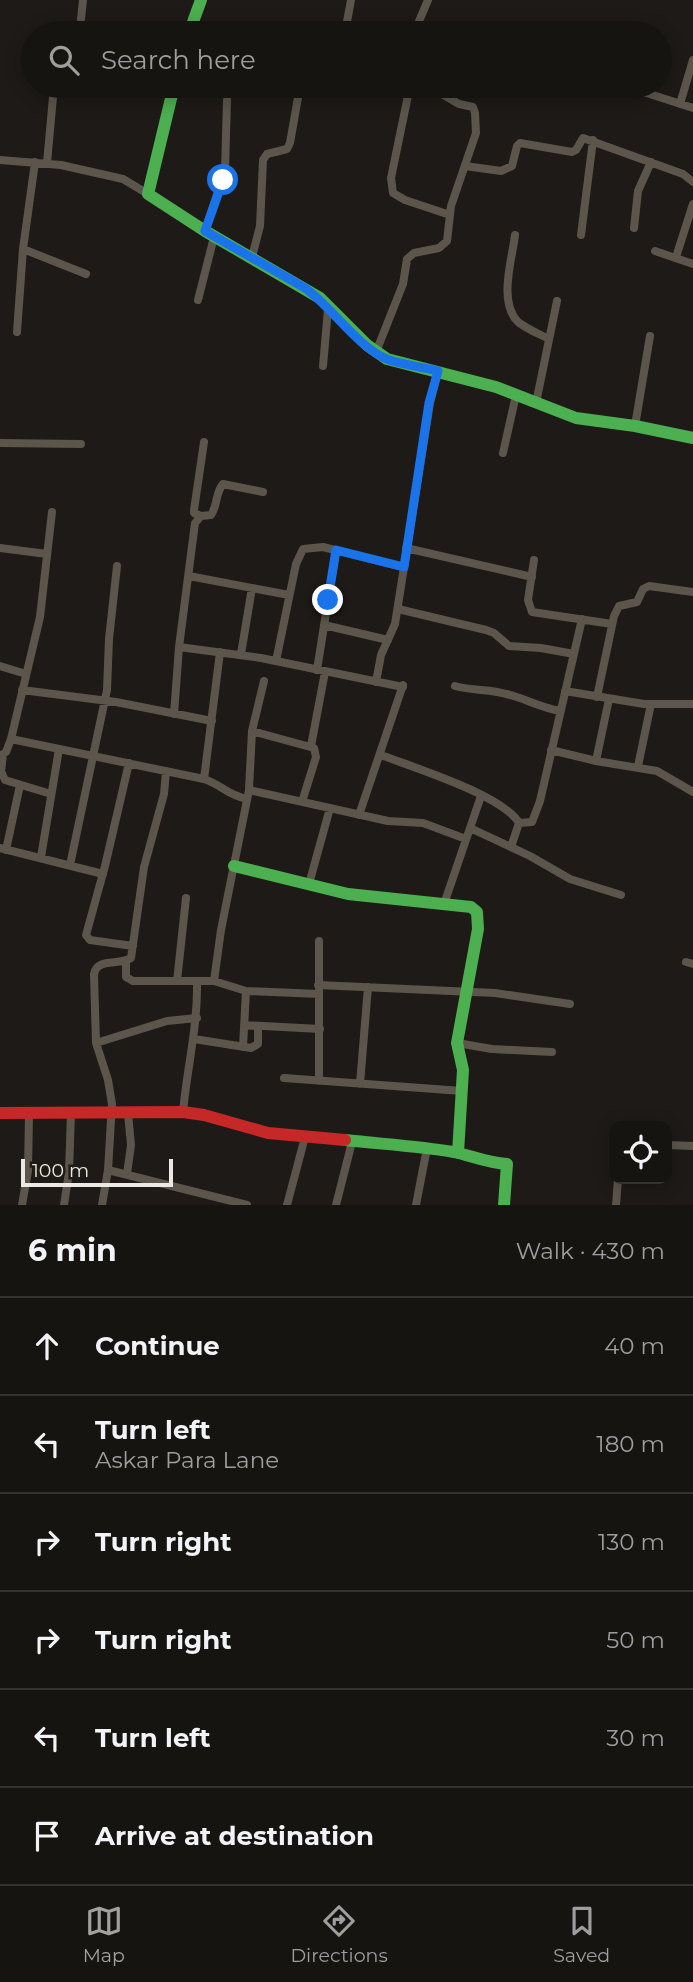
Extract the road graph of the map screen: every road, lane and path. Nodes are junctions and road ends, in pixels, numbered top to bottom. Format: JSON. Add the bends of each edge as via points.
{"nodes":[{"id":1,"x":83,"y":0,"type":"edge"},
{"id":2,"x":201,"y":0,"type":"edge"},
{"id":3,"x":351,"y":0,"type":"edge"},
{"id":4,"x":428,"y":0,"type":"edge"},
{"id":5,"x":81,"y":19,"type":"dead end"},
{"id":6,"x":193,"y":21,"type":"edge"},
{"id":7,"x":347,"y":21,"type":"edge"},
{"id":8,"x":419,"y":21,"type":"edge"},
{"id":9,"x":693,"y":60,"type":"edge"},
{"id":10,"x":53,"y":98,"type":"edge"},
{"id":11,"x":171,"y":98,"type":"edge"},
{"id":12,"x":297,"y":98,"type":"edge"},
{"id":13,"x":408,"y":98,"type":"edge"},
{"id":14,"x":449,"y":98,"type":"edge"},
{"id":15,"x":662,"y":98,"type":"edge"},
{"id":16,"x":227,"y":100,"type":"dead end"},
{"id":17,"x":680,"y":104,"type":"junction"},
{"id":18,"x":693,"y":108,"type":"edge"},
{"id":19,"x":593,"y":140,"type":"junction"},
{"id":20,"x":0,"y":160,"type":"edge"},
{"id":21,"x":35,"y":162,"type":"junction"},
{"id":22,"x":650,"y":162,"type":"junction"},
{"id":23,"x":47,"y":163,"type":"junction"},
{"id":24,"x":465,"y":166,"type":"junction"},
{"id":25,"x":693,"y":182,"type":"edge"},
{"id":26,"x":148,"y":194,"type":"junction"},
{"id":27,"x":693,"y":204,"type":"edge"},
{"id":28,"x":450,"y":215,"type":"junction"},
{"id":29,"x":634,"y":228,"type":"dead end"},
{"id":30,"x":209,"y":234,"type":"junction"},
{"id":31,"x":515,"y":235,"type":"dead end"},
{"id":32,"x":582,"y":235,"type":"dead end"},
{"id":33,"x":23,"y":249,"type":"junction"},
{"id":34,"x":655,"y":251,"type":"dead end"},
{"id":35,"x":252,"y":257,"type":"junction"},
{"id":36,"x":676,"y":257,"type":"junction"},
{"id":37,"x":693,"y":264,"type":"edge"},
{"id":38,"x":86,"y":274,"type":"dead end"},
{"id":39,"x":198,"y":300,"type":"dead end"},
{"id":40,"x":556,"y":301,"type":"dead end"},
{"id":41,"x":328,"y":309,"type":"junction"},
{"id":42,"x":18,"y":332,"type":"dead end"},
{"id":43,"x":650,"y":336,"type":"dead end"},
{"id":44,"x":547,"y":338,"type":"junction"},
{"id":45,"x":376,"y":352,"type":"junction"},
{"id":46,"x":323,"y":366,"type":"dead end"},
{"id":47,"x":438,"y":371,"type":"junction"},
{"id":48,"x":516,"y":395,"type":"junction"},
{"id":49,"x":536,"y":403,"type":"junction"},
{"id":50,"x":635,"y":426,"type":"junction"},
{"id":51,"x":693,"y":439,"type":"edge"},
{"id":52,"x":204,"y":442,"type":"dead end"},
{"id":53,"x":0,"y":443,"type":"edge"},
{"id":54,"x":81,"y":444,"type":"dead end"},
{"id":55,"x":503,"y":453,"type":"dead end"},
{"id":56,"x":263,"y":492,"type":"dead end"},
{"id":57,"x":52,"y":512,"type":"dead end"},
{"id":58,"x":201,"y":516,"type":"junction"},
{"id":59,"x":0,"y":548,"type":"edge"},
{"id":60,"x":406,"y":548,"type":"junction"},
{"id":61,"x":336,"y":550,"type":"junction"},
{"id":62,"x":47,"y":554,"type":"junction"},
{"id":63,"x":534,"y":560,"type":"dead end"},
{"id":64,"x":117,"y":566,"type":"dead end"},
{"id":65,"x":404,"y":567,"type":"junction"},
{"id":66,"x":189,"y":576,"type":"junction"},
{"id":67,"x":532,"y":577,"type":"junction"},
{"id":68,"x":252,"y":588,"type":"junction"},
{"id":69,"x":693,"y":592,"type":"edge"},
{"id":70,"x":289,"y":596,"type":"junction"},
{"id":71,"x":398,"y":609,"type":"junction"},
{"id":72,"x":582,"y":619,"type":"junction"},
{"id":73,"x":612,"y":624,"type":"junction"},
{"id":74,"x":324,"y":625,"type":"junction"},
{"id":75,"x":388,"y":640,"type":"junction"},
{"id":76,"x":178,"y":647,"type":"junction"},
{"id":77,"x":220,"y":652,"type":"junction"},
{"id":78,"x":241,"y":654,"type":"junction"},
{"id":79,"x":574,"y":654,"type":"junction"},
{"id":80,"x":276,"y":661,"type":"junction"},
{"id":81,"x":0,"y":666,"type":"edge"},
{"id":82,"x":321,"y":671,"type":"junction"},
{"id":83,"x":26,"y":674,"type":"junction"},
{"id":84,"x":264,"y":681,"type":"dead end"},
{"id":85,"x":376,"y":682,"type":"junction"},
{"id":86,"x":455,"y":686,"type":"dead end"},
{"id":87,"x":22,"y":690,"type":"junction"},
{"id":88,"x":565,"y":691,"type":"junction"},
{"id":89,"x":597,"y":697,"type":"junction"},
{"id":90,"x":609,"y":699,"type":"junction"},
{"id":91,"x":105,"y":700,"type":"junction"},
{"id":92,"x":651,"y":704,"type":"junction"},
{"id":93,"x":693,"y":705,"type":"edge"},
{"id":94,"x":560,"y":712,"type":"junction"},
{"id":95,"x":174,"y":714,"type":"junction"},
{"id":96,"x":212,"y":721,"type":"junction"},
{"id":97,"x":252,"y":732,"type":"junction"},
{"id":98,"x":11,"y":739,"type":"junction"},
{"id":99,"x":311,"y":746,"type":"junction"},
{"id":100,"x":59,"y":749,"type":"junction"},
{"id":101,"x":551,"y":750,"type":"junction"},
{"id":102,"x":1,"y":755,"type":"edge"},
{"id":103,"x":381,"y":755,"type":"junction"},
{"id":104,"x":94,"y":757,"type":"junction"},
{"id":105,"x":596,"y":761,"type":"junction"},
{"id":106,"x":129,"y":764,"type":"junction"},
{"id":107,"x":638,"y":766,"type":"junction"},
{"id":108,"x":166,"y":771,"type":"junction"},
{"id":109,"x":204,"y":779,"type":"junction"},
{"id":110,"x":20,"y":785,"type":"junction"},
{"id":111,"x":693,"y":792,"type":"edge"},
{"id":112,"x":51,"y":794,"type":"junction"},
{"id":113,"x":248,"y":794,"type":"junction"},
{"id":114,"x":481,"y":796,"type":"junction"},
{"id":115,"x":302,"y":802,"type":"junction"},
{"id":116,"x":330,"y":808,"type":"junction"},
{"id":117,"x":359,"y":815,"type":"junction"},
{"id":118,"x":519,"y":823,"type":"junction"},
{"id":119,"x":470,"y":828,"type":"junction"},
{"id":120,"x":466,"y":839,"type":"junction"},
{"id":121,"x":511,"y":847,"type":"junction"},
{"id":122,"x":3,"y":849,"type":"edge"},
{"id":123,"x":41,"y":857,"type":"junction"},
{"id":124,"x":69,"y":865,"type":"junction"},
{"id":125,"x":234,"y":866,"type":"junction"},
{"id":126,"x":103,"y":874,"type":"junction"},
{"id":127,"x":309,"y":884,"type":"junction"},
{"id":128,"x":621,"y":895,"type":"dead end"},
{"id":129,"x":186,"y":898,"type":"dead end"},
{"id":130,"x":444,"y":904,"type":"junction"},
{"id":131,"x":319,"y":941,"type":"dead end"},
{"id":132,"x":133,"y":946,"type":"junction"},
{"id":133,"x":126,"y":961,"type":"junction"},
{"id":134,"x":177,"y":981,"type":"junction"},
{"id":135,"x":197,"y":981,"type":"junction"},
{"id":136,"x":214,"y":981,"type":"junction"},
{"id":137,"x":368,"y":986,"type":"junction"},
{"id":138,"x":318,"y":989,"type":"junction"},
{"id":139,"x":246,"y":991,"type":"junction"},
{"id":140,"x":466,"y":992,"type":"junction"},
{"id":141,"x":570,"y":1004,"type":"dead end"},
{"id":142,"x":197,"y":1018,"type":"junction"},
{"id":143,"x":244,"y":1026,"type":"junction"},
{"id":144,"x":258,"y":1027,"type":"junction"},
{"id":145,"x":320,"y":1029,"type":"junction"},
{"id":146,"x":194,"y":1039,"type":"junction"},
{"id":147,"x":96,"y":1043,"type":"junction"},
{"id":148,"x":457,"y":1043,"type":"junction"},
{"id":149,"x":243,"y":1047,"type":"junction"},
{"id":150,"x":552,"y":1052,"type":"dead end"},
{"id":151,"x":284,"y":1078,"type":"dead end"},
{"id":152,"x":319,"y":1081,"type":"junction"},
{"id":153,"x":360,"y":1084,"type":"junction"},
{"id":154,"x":462,"y":1091,"type":"junction"},
{"id":155,"x":112,"y":1112,"type":"junction"},
{"id":156,"x":183,"y":1112,"type":"junction"},
{"id":157,"x":0,"y":1113,"type":"edge"},
{"id":158,"x":71,"y":1113,"type":"junction"},
{"id":159,"x":128,"y":1113,"type":"junction"},
{"id":160,"x":29,"y":1114,"type":"junction"},
{"id":161,"x":305,"y":1137,"type":"junction"},
{"id":162,"x":352,"y":1142,"type":"junction"},
{"id":163,"x":672,"y":1145,"type":"edge"},
{"id":164,"x":693,"y":1146,"type":"edge"},
{"id":165,"x":426,"y":1148,"type":"junction"},
{"id":166,"x":458,"y":1153,"type":"junction"},
{"id":167,"x":108,"y":1170,"type":"junction"},
{"id":168,"x":127,"y":1174,"type":"junction"},
{"id":169,"x":617,"y":1184,"type":"edge"},
{"id":170,"x":241,"y":1204,"type":"edge"},
{"id":171,"x":22,"y":1205,"type":"edge"},
{"id":172,"x":64,"y":1205,"type":"edge"},
{"id":173,"x":102,"y":1205,"type":"edge"},
{"id":174,"x":287,"y":1205,"type":"edge"},
{"id":175,"x":336,"y":1205,"type":"edge"},
{"id":176,"x":416,"y":1205,"type":"edge"},
{"id":177,"x":505,"y":1205,"type":"edge"},
{"id":178,"x":615,"y":1205,"type":"edge"}],
"edges":[{"from":1,"to":5,"type":"street"},
{"from":2,"to":6,"type":"street"},
{"from":3,"to":7,"type":"street"},
{"from":4,"to":8,"type":"street"},
{"from":9,"to":17,"type":"street"},
{"from":10,"to":23,"type":"street"},
{"from":11,"to":26,"type":"street"},
{"from":12,"to":35,"type":"street","via":[[287,149],[267,154],[264,160],[261,218]]},
{"from":13,"to":28,"type":"street","via":[[391,178],[393,192]]},
{"from":14,"to":24,"type":"street","via":[[473,107],[475,113],[476,133]]},
{"from":15,"to":17,"type":"street"},
{"from":16,"to":30,"type":"street","via":[[225,170]]},
{"from":17,"to":18,"type":"street"},
{"from":19,"to":22,"type":"street"},
{"from":19,"to":24,"type":"street","via":[[583,138],[576,150],[566,153],[520,143],[508,168],[491,171]]},
{"from":19,"to":32,"type":"street"},
{"from":20,"to":21,"type":"street"},
{"from":21,"to":23,"type":"street"},
{"from":21,"to":33,"type":"street"},
{"from":22,"to":25,"type":"street"},
{"from":22,"to":29,"type":"street","via":[[638,191]]},
{"from":23,"to":26,"type":"street","via":[[122,179]]},
{"from":24,"to":28,"type":"street"},
{"from":26,"to":30,"type":"street"},
{"from":27,"to":36,"type":"street"},
{"from":28,"to":45,"type":"street","via":[[443,246],[407,259]]},
{"from":30,"to":35,"type":"street"},
{"from":30,"to":39,"type":"street"},
{"from":31,"to":44,"type":"street","via":[[508,283],[510,307],[516,319]]},
{"from":33,"to":38,"type":"street"},
{"from":33,"to":42,"type":"street"},
{"from":34,"to":36,"type":"street"},
{"from":35,"to":41,"type":"street","via":[[320,298]]},
{"from":36,"to":37,"type":"street"},
{"from":40,"to":44,"type":"street"},
{"from":41,"to":45,"type":"street"},
{"from":41,"to":46,"type":"street"},
{"from":43,"to":50,"type":"street"},
{"from":44,"to":49,"type":"street"},
{"from":45,"to":47,"type":"street"},
{"from":47,"to":48,"type":"street"},
{"from":47,"to":60,"type":"street"},
{"from":48,"to":49,"type":"street"},
{"from":48,"to":55,"type":"street"},
{"from":49,"to":50,"type":"street","via":[[576,418]]},
{"from":50,"to":51,"type":"street"},
{"from":52,"to":58,"type":"street","via":[[194,510]]},
{"from":53,"to":54,"type":"street"},
{"from":56,"to":58,"type":"street","via":[[223,484],[214,512]]},
{"from":57,"to":62,"type":"street"},
{"from":58,"to":66,"type":"street","via":[[195,523]]},
{"from":59,"to":62,"type":"street"},
{"from":60,"to":65,"type":"street"},
{"from":60,"to":67,"type":"street"},
{"from":61,"to":65,"type":"street"},
{"from":61,"to":70,"type":"street","via":[[303,549]]},
{"from":61,"to":74,"type":"street"},
{"from":62,"to":83,"type":"street","via":[[40,617]]},
{"from":63,"to":67,"type":"street"},
{"from":64,"to":91,"type":"street"},
{"from":65,"to":71,"type":"street"},
{"from":66,"to":68,"type":"street"},
{"from":66,"to":76,"type":"street"},
{"from":67,"to":72,"type":"street","via":[[528,600],[532,612]]},
{"from":68,"to":70,"type":"street"},
{"from":68,"to":78,"type":"street"},
{"from":69,"to":73,"type":"street","via":[[649,586],[637,602],[619,606]]},
{"from":70,"to":80,"type":"street"},
{"from":71,"to":75,"type":"street"},
{"from":71,"to":79,"type":"street","via":[[486,630],[509,646]]},
{"from":72,"to":73,"type":"street"},
{"from":72,"to":79,"type":"street"},
{"from":73,"to":89,"type":"street"},
{"from":74,"to":75,"type":"street"},
{"from":74,"to":82,"type":"street"},
{"from":75,"to":85,"type":"street"},
{"from":76,"to":77,"type":"street"},
{"from":76,"to":95,"type":"street"},
{"from":77,"to":78,"type":"street"},
{"from":77,"to":96,"type":"street"},
{"from":78,"to":80,"type":"street"},
{"from":79,"to":88,"type":"street"},
{"from":80,"to":82,"type":"street"},
{"from":81,"to":83,"type":"street"},
{"from":82,"to":85,"type":"street"},
{"from":82,"to":99,"type":"street"},
{"from":83,"to":87,"type":"street"},
{"from":84,"to":97,"type":"street"},
{"from":85,"to":103,"type":"street","via":[[403,686]]},
{"from":86,"to":94,"type":"street","via":[[501,692]]},
{"from":87,"to":91,"type":"street"},
{"from":87,"to":98,"type":"street"},
{"from":88,"to":89,"type":"street"},
{"from":88,"to":94,"type":"street"},
{"from":89,"to":90,"type":"street"},
{"from":90,"to":92,"type":"street"},
{"from":90,"to":105,"type":"street"},
{"from":91,"to":95,"type":"street"},
{"from":91,"to":104,"type":"street"},
{"from":92,"to":93,"type":"street"},
{"from":92,"to":107,"type":"street"},
{"from":94,"to":101,"type":"street"},
{"from":95,"to":96,"type":"street"},
{"from":96,"to":109,"type":"street"},
{"from":97,"to":99,"type":"street"},
{"from":97,"to":113,"type":"street"},
{"from":98,"to":100,"type":"street"},
{"from":98,"to":102,"type":"street"},
{"from":99,"to":115,"type":"street","via":[[316,757]]},
{"from":100,"to":104,"type":"street"},
{"from":100,"to":112,"type":"street"},
{"from":101,"to":105,"type":"street"},
{"from":101,"to":118,"type":"street","via":[[535,818]]},
{"from":102,"to":110,"type":"street","via":[[2,777]]},
{"from":103,"to":114,"type":"street"},
{"from":103,"to":117,"type":"street"},
{"from":104,"to":106,"type":"street"},
{"from":104,"to":124,"type":"street"},
{"from":105,"to":107,"type":"street"},
{"from":106,"to":108,"type":"street"},
{"from":106,"to":126,"type":"street"},
{"from":107,"to":111,"type":"street","via":[[657,771]]},
{"from":108,"to":109,"type":"street"},
{"from":108,"to":132,"type":"street"},
{"from":109,"to":113,"type":"street","via":[[230,795]]},
{"from":110,"to":112,"type":"street"},
{"from":110,"to":122,"type":"street"},
{"from":112,"to":123,"type":"street"},
{"from":113,"to":115,"type":"street"},
{"from":113,"to":125,"type":"street"},
{"from":114,"to":118,"type":"street"},
{"from":114,"to":119,"type":"street"},
{"from":115,"to":116,"type":"street"},
{"from":116,"to":117,"type":"street"},
{"from":116,"to":127,"type":"street"},
{"from":117,"to":120,"type":"street","via":[[423,823]]},
{"from":118,"to":121,"type":"street"},
{"from":119,"to":120,"type":"street"},
{"from":119,"to":121,"type":"street"},
{"from":120,"to":130,"type":"street"},
{"from":121,"to":128,"type":"street","via":[[570,879]]},
{"from":122,"to":123,"type":"street"},
{"from":123,"to":124,"type":"street"},
{"from":124,"to":126,"type":"street"},
{"from":125,"to":127,"type":"street"},
{"from":125,"to":136,"type":"street"},
{"from":126,"to":132,"type":"street","via":[[87,938]]},
{"from":127,"to":130,"type":"street","via":[[348,894]]},
{"from":129,"to":134,"type":"street"},
{"from":130,"to":140,"type":"street","via":[[471,907],[478,915]]},
{"from":131,"to":138,"type":"street"},
{"from":132,"to":133,"type":"street"},
{"from":133,"to":134,"type":"street","via":[[128,980]]},
{"from":133,"to":147,"type":"street","via":[[96,968]]},
{"from":134,"to":135,"type":"street"},
{"from":135,"to":136,"type":"street"},
{"from":135,"to":142,"type":"street"},
{"from":136,"to":139,"type":"street"},
{"from":137,"to":138,"type":"street"},
{"from":137,"to":140,"type":"street"},
{"from":137,"to":153,"type":"street"},
{"from":138,"to":139,"type":"street"},
{"from":138,"to":145,"type":"street"},
{"from":139,"to":143,"type":"street"},
{"from":140,"to":141,"type":"street"},
{"from":140,"to":148,"type":"street"},
{"from":142,"to":146,"type":"street"},
{"from":142,"to":147,"type":"street","via":[[167,1021]]},
{"from":143,"to":144,"type":"street"},
{"from":143,"to":149,"type":"street"},
{"from":144,"to":145,"type":"street"},
{"from":144,"to":149,"type":"street","via":[[258,1044]]},
{"from":145,"to":152,"type":"street"},
{"from":146,"to":149,"type":"street"},
{"from":146,"to":156,"type":"street"},
{"from":147,"to":155,"type":"street"},
{"from":148,"to":150,"type":"street"},
{"from":148,"to":154,"type":"street","via":[[463,1062]]},
{"from":151,"to":152,"type":"street"},
{"from":152,"to":153,"type":"street"},
{"from":153,"to":154,"type":"street"},
{"from":154,"to":166,"type":"street"},
{"from":155,"to":158,"type":"street"},
{"from":155,"to":159,"type":"street"},
{"from":155,"to":167,"type":"street"},
{"from":156,"to":159,"type":"street"},
{"from":156,"to":161,"type":"street","via":[[248,1129]]},
{"from":157,"to":160,"type":"street"},
{"from":158,"to":160,"type":"street"},
{"from":158,"to":172,"type":"street"},
{"from":159,"to":168,"type":"street","via":[[131,1145]]},
{"from":160,"to":171,"type":"street"},
{"from":161,"to":162,"type":"street"},
{"from":161,"to":174,"type":"street"},
{"from":162,"to":165,"type":"street"},
{"from":162,"to":175,"type":"street"},
{"from":163,"to":164,"type":"street"},
{"from":165,"to":166,"type":"street"},
{"from":165,"to":176,"type":"street"},
{"from":166,"to":177,"type":"street","via":[[507,1164]]},
{"from":167,"to":168,"type":"street"},
{"from":167,"to":173,"type":"street"},
{"from":168,"to":170,"type":"street"},
{"from":169,"to":178,"type":"street"}]}
